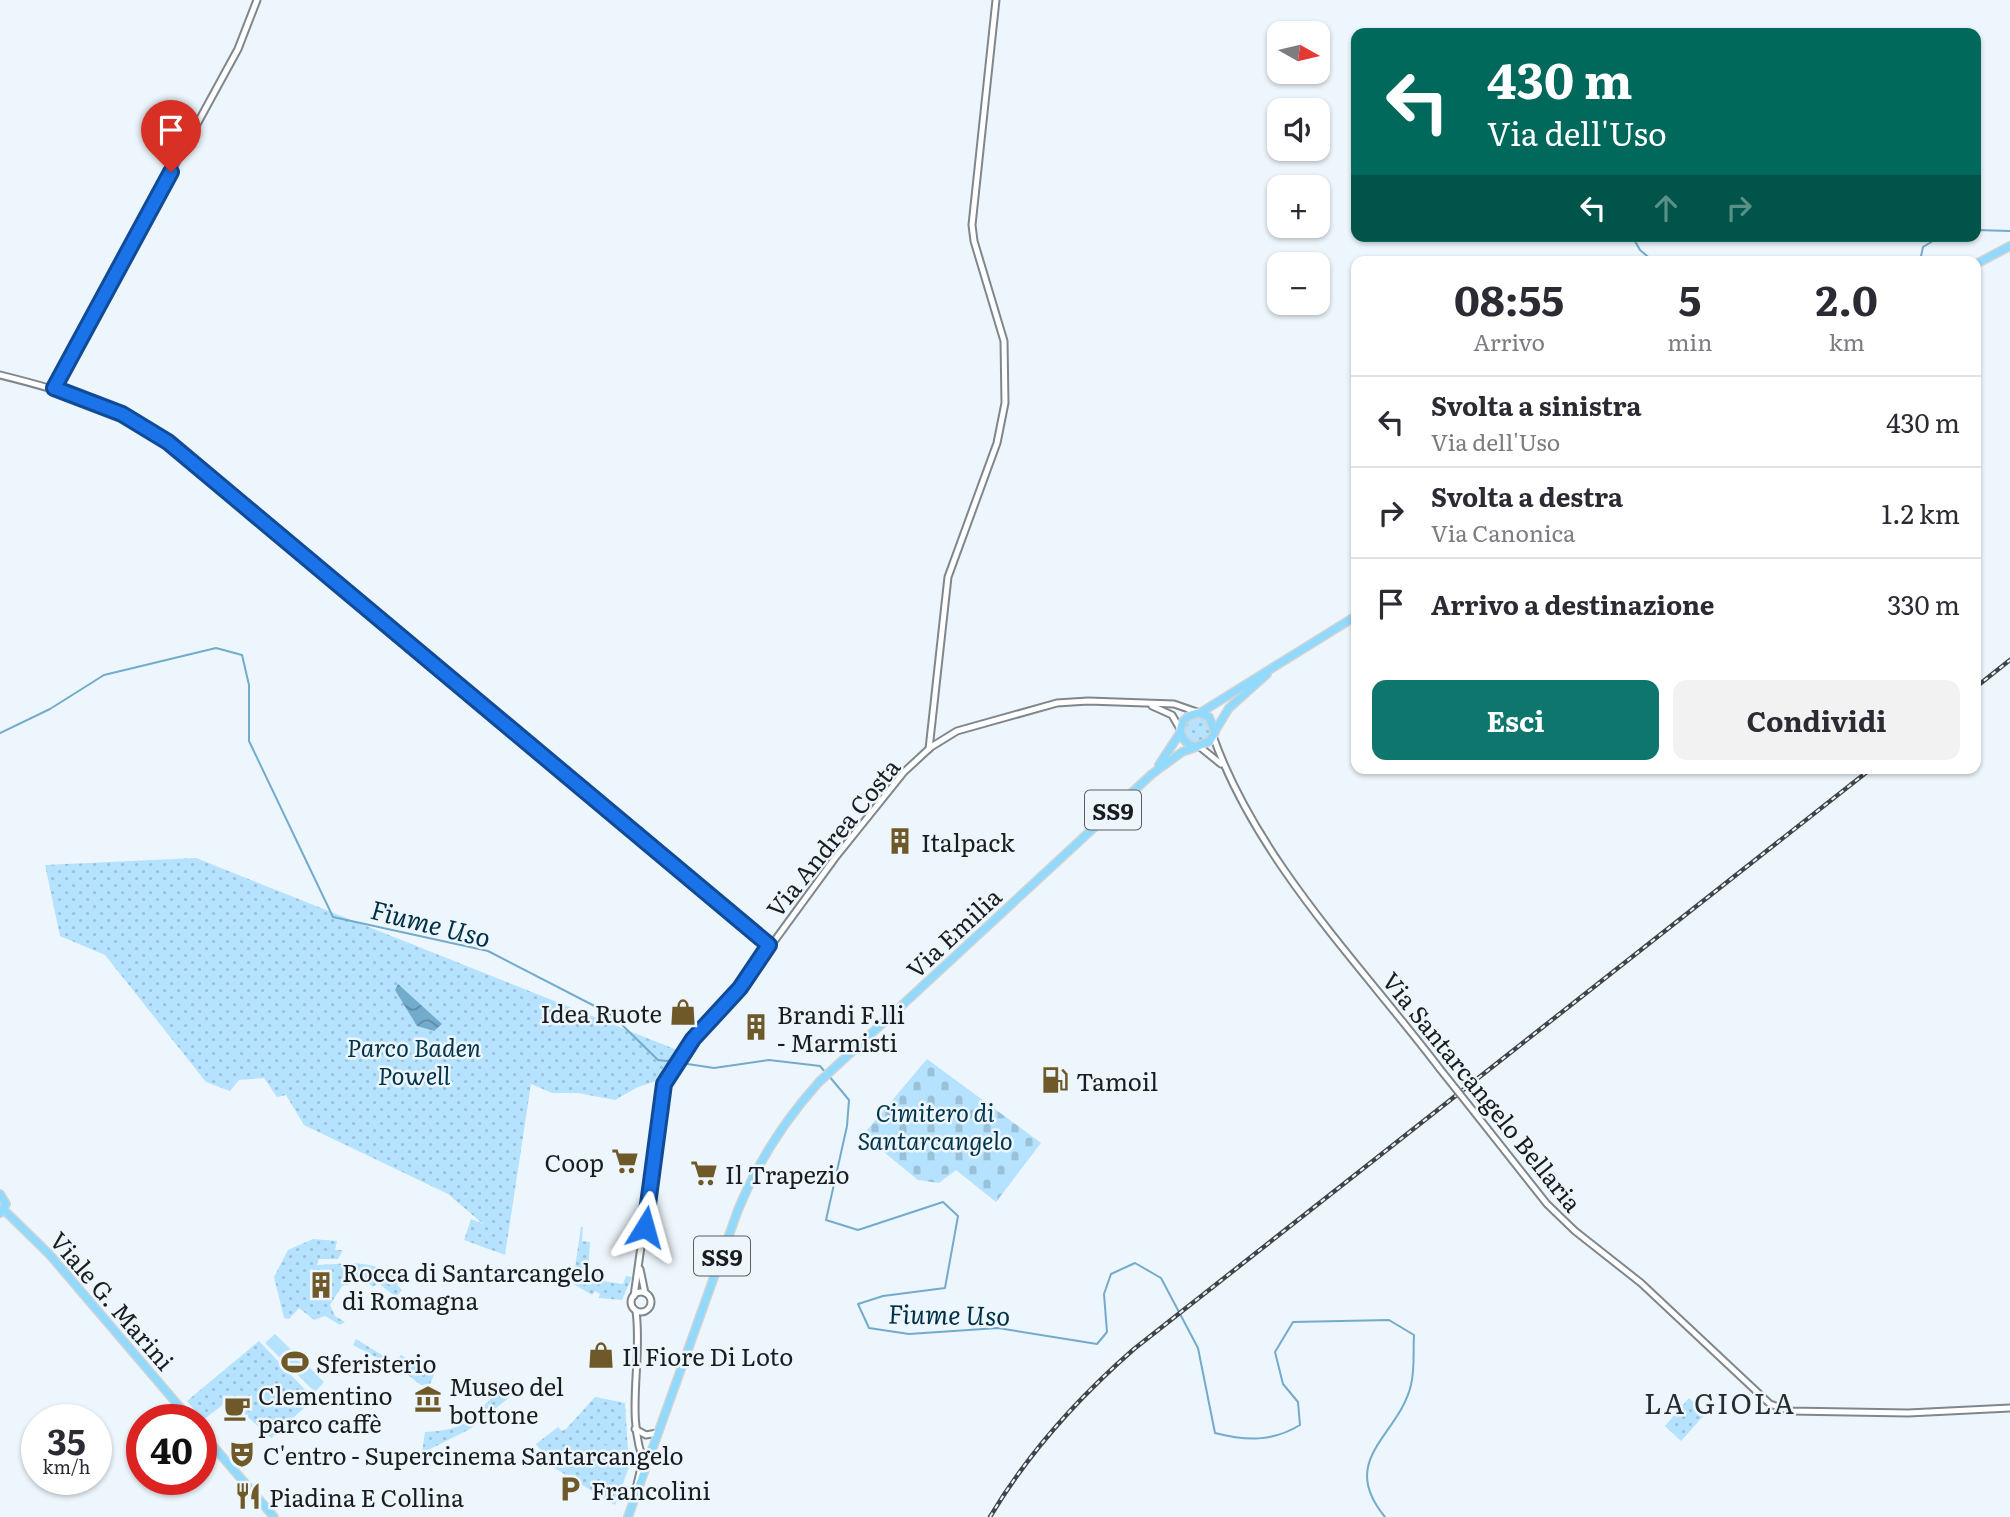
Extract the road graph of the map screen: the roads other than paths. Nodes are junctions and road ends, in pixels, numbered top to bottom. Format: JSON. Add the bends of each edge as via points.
{"nodes":[{"id":1,"x":257,"y":0,"type":"edge"},
{"id":2,"x":996,"y":0,"type":"edge"},
{"id":3,"x":2010,"y":246,"type":"edge"},
{"id":4,"x":1981,"y":261,"type":"edge"},
{"id":5,"x":0,"y":375,"type":"edge"},
{"id":6,"x":54,"y":388,"type":"junction"},
{"id":7,"x":1351,"y":619,"type":"edge"},
{"id":8,"x":1282,"y":660,"type":"junction"},
{"id":9,"x":1146,"y":704,"type":"junction"},
{"id":10,"x":1198,"y":713,"type":"junction"},
{"id":11,"x":1180,"y":731,"type":"junction"},
{"id":12,"x":1214,"y":734,"type":"junction"},
{"id":13,"x":1198,"y":747,"type":"junction"},
{"id":14,"x":929,"y":750,"type":"junction"},
{"id":15,"x":1223,"y":766,"type":"junction"},
{"id":16,"x":1152,"y":774,"type":"junction"},
{"id":17,"x":769,"y":945,"type":"junction"},
{"id":18,"x":0,"y":1194,"type":"edge"},
{"id":19,"x":2,"y":1211,"type":"edge"},
{"id":20,"x":639,"y":1265,"type":"junction"},
{"id":21,"x":645,"y":1293,"type":"junction"},
{"id":22,"x":634,"y":1296,"type":"junction"},
{"id":23,"x":636,"y":1311,"type":"junction"},
{"id":24,"x":645,"y":1311,"type":"junction"},
{"id":25,"x":638,"y":1334,"type":"junction"},
{"id":26,"x":177,"y":1404,"type":"edge"},
{"id":27,"x":2010,"y":1408,"type":"edge"},
{"id":28,"x":635,"y":1429,"type":"junction"},
{"id":29,"x":657,"y":1433,"type":"junction"},
{"id":30,"x":217,"y":1450,"type":"edge"},
{"id":31,"x":645,"y":1465,"type":"junction"},
{"id":32,"x":274,"y":1517,"type":"edge"},
{"id":33,"x":628,"y":1517,"type":"edge"}],
"edges":[{"from":1,"to":6,"type":"street","via":[[238,49]]},
{"from":2,"to":14,"type":"street","via":[[972,225],[1004,341],[1005,403],[997,443],[948,577]]},
{"from":3,"to":4,"type":"main road"},
{"from":5,"to":6,"type":"street"},
{"from":6,"to":17,"type":"street","via":[[122,414],[168,442]]},
{"from":7,"to":8,"type":"main road","name":"Via Emilia"},
{"from":8,"to":10,"type":"main road","name":"Via Emilia"},
{"from":8,"to":12,"type":"main road","name":"Via Emilia","via":[[1229,708]]},
{"from":9,"to":10,"type":"street","name":"Via Andrea Costa","via":[[1174,704]]},
{"from":9,"to":11,"type":"street","name":"Via Andrea Costa","via":[[1172,715]]},
{"from":9,"to":14,"type":"street","name":"Via Andrea Costa","via":[[1057,703],[980,722]]},
{"from":10,"to":11,"type":"main road","name":"Via Emilia","via":[[1183,719]]},
{"from":10,"to":12,"type":"main road","via":[[1209,717]]},
{"from":11,"to":13,"type":"main road","via":[[1186,743]]},
{"from":11,"to":16,"type":"main road","name":"Via Emilia","number":"SS9"},
{"from":12,"to":13,"type":"main road","name":"Via Emilia"},
{"from":12,"to":15,"type":"street","name":"Via Santarcangelo Bellaria"},
{"from":13,"to":15,"type":"street","name":"Via Santarcangelo Bellaria"},
{"from":13,"to":16,"type":"main road","name":"Via Emilia","number":"SS9","via":[[1182,752]]},
{"from":14,"to":17,"type":"street","name":"Via Andrea Costa","via":[[904,772]]},
{"from":15,"to":27,"type":"street","name":"Via Santarcangelo Bellaria","bridge":true,"via":[[1288,877],[1547,1204],[1641,1283],[1770,1404],[1790,1410],[1908,1413]]},
{"from":16,"to":29,"type":"main road","name":"Via Emilia","number":"SS9","via":[[842,1061],[780,1129],[753,1174]]},
{"from":17,"to":20,"type":"street","name":"Via Andrea Costa","via":[[665,1081]]},
{"from":18,"to":19,"type":"main road","via":[[5,1200]]},
{"from":19,"to":26,"type":"main road","name":"Viale G. Marini","via":[[43,1247]]},
{"from":20,"to":21,"type":"street","name":"Via Andrea Costa"},
{"from":20,"to":22,"type":"street","name":"Via Andrea Costa"},
{"from":21,"to":22,"type":"street"},
{"from":21,"to":24,"type":"street","via":[[651,1304]]},
{"from":22,"to":23,"type":"street","via":[[631,1303]]},
{"from":23,"to":24,"type":"street"},
{"from":23,"to":25,"type":"street"},
{"from":24,"to":25,"type":"street"},
{"from":25,"to":28,"type":"street"},
{"from":28,"to":29,"type":"street","via":[[646,1435]]},
{"from":28,"to":31,"type":"street"},
{"from":29,"to":31,"type":"main road","name":"Via Emilia"},
{"from":30,"to":32,"type":"main road"},
{"from":31,"to":33,"type":"main road"},
{"from":31,"to":33,"type":"main road"}]}
